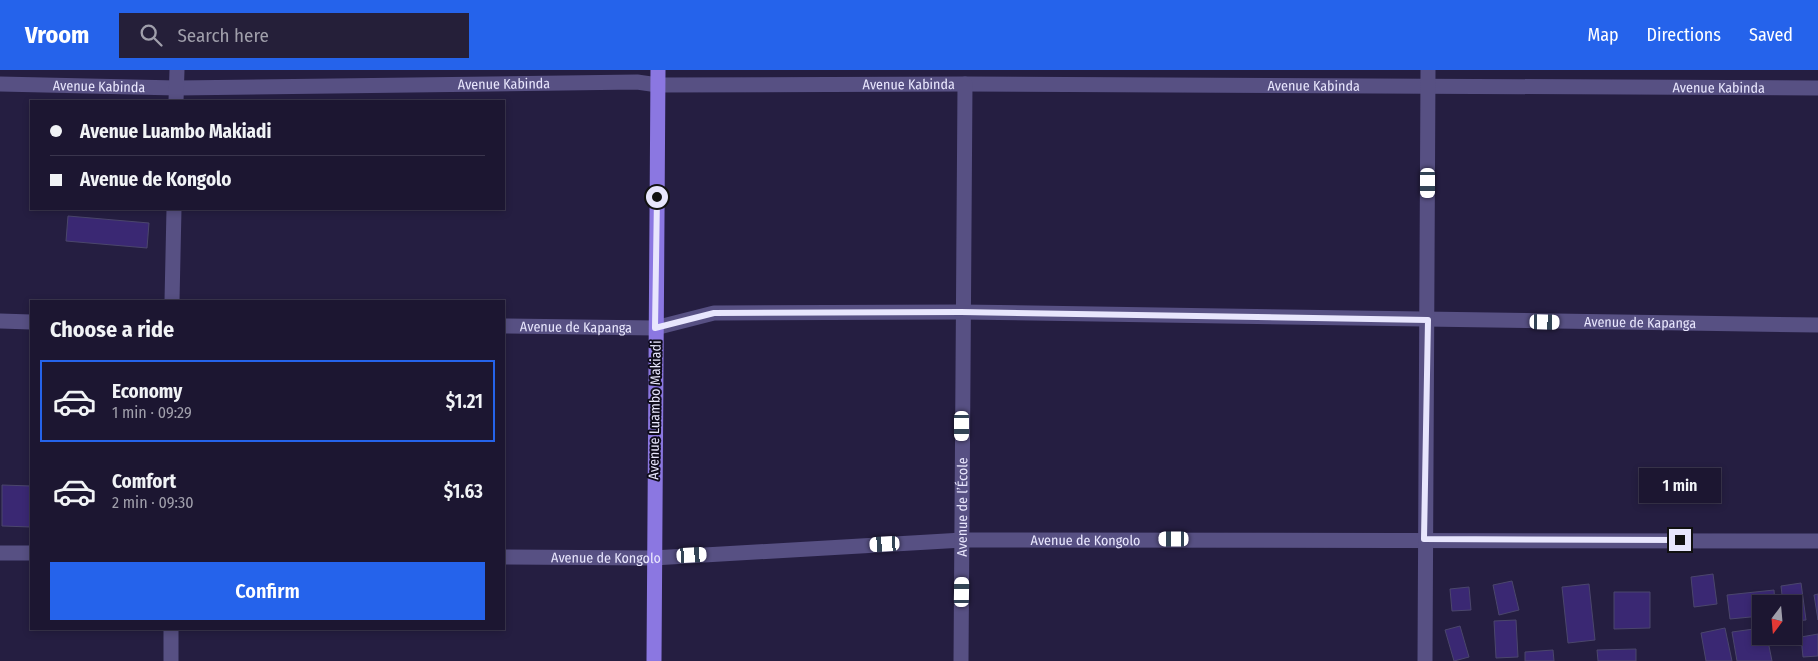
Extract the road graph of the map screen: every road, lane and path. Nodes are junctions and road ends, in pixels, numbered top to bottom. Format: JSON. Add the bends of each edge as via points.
{"nodes":[{"id":1,"x":177,"y":70,"type":"edge"},
{"id":2,"x":658,"y":70,"type":"edge"},
{"id":3,"x":1428,"y":70,"type":"edge"},
{"id":4,"x":636,"y":76,"type":"edge"},
{"id":5,"x":552,"y":77,"type":"edge"},
{"id":6,"x":0,"y":84,"type":"edge"},
{"id":7,"x":964,"y":84,"type":"junction"},
{"id":8,"x":658,"y":86,"type":"junction"},
{"id":9,"x":1429,"y":86,"type":"junction"},
{"id":10,"x":1818,"y":88,"type":"edge"},
{"id":11,"x":176,"y":94,"type":"edge"},
{"id":12,"x":174,"y":210,"type":"edge"},
{"id":13,"x":172,"y":300,"type":"edge"},
{"id":14,"x":961,"y":312,"type":"junction"},
{"id":15,"x":1428,"y":320,"type":"junction"},
{"id":16,"x":0,"y":321,"type":"edge"},
{"id":17,"x":30,"y":322,"type":"edge"},
{"id":18,"x":1818,"y":325,"type":"edge"},
{"id":19,"x":505,"y":326,"type":"edge"},
{"id":20,"x":655,"y":328,"type":"junction"},
{"id":21,"x":1424,"y":539,"type":"junction"},
{"id":22,"x":963,"y":540,"type":"junction"},
{"id":23,"x":1818,"y":541,"type":"edge"},
{"id":24,"x":0,"y":553,"type":"edge"},
{"id":25,"x":30,"y":553,"type":"edge"},
{"id":26,"x":505,"y":556,"type":"edge"},
{"id":27,"x":653,"y":558,"type":"junction"},
{"id":28,"x":171,"y":630,"type":"edge"},
{"id":29,"x":171,"y":661,"type":"edge"},
{"id":30,"x":654,"y":661,"type":"edge"},
{"id":31,"x":961,"y":661,"type":"edge"},
{"id":32,"x":1425,"y":661,"type":"edge"}],
"edges":[{"from":1,"to":11,"type":"street"},
{"from":2,"to":8,"type":"main road","name":"Avenue Luambo Makiadi"},
{"from":3,"to":9,"type":"street"},
{"from":4,"to":5,"type":"street","name":"Avenue Kabinda"},
{"from":4,"to":8,"type":"street","name":"Avenue Kabinda"},
{"from":5,"to":11,"type":"street","name":"Avenue Kabinda"},
{"from":6,"to":11,"type":"street","name":"Avenue Kabinda"},
{"from":7,"to":8,"type":"street","name":"Avenue Kabinda"},
{"from":7,"to":9,"type":"street","name":"Avenue Kabinda"},
{"from":7,"to":14,"type":"street","name":"Avenue de l’École"},
{"from":8,"to":20,"type":"main road","name":"Avenue Luambo Makiadi"},
{"from":9,"to":10,"type":"street","name":"Avenue Kabinda"},
{"from":9,"to":15,"type":"street"},
{"from":12,"to":13,"type":"street"},
{"from":14,"to":15,"type":"street","name":"Avenue de Kapanga"},
{"from":14,"to":20,"type":"street","name":"Avenue de Kapanga","via":[[714,313]]},
{"from":14,"to":22,"type":"street","name":"Avenue de l’École"},
{"from":15,"to":18,"type":"street","name":"Avenue de Kapanga"},
{"from":15,"to":21,"type":"street"},
{"from":16,"to":17,"type":"street"},
{"from":19,"to":20,"type":"street","name":"Avenue de Kapanga"},
{"from":20,"to":27,"type":"main road","name":"Avenue Luambo Makiadi"},
{"from":21,"to":22,"type":"street","name":"Avenue de Kongolo"},
{"from":21,"to":23,"type":"street","name":"Avenue de Kongolo"},
{"from":21,"to":32,"type":"street"},
{"from":22,"to":27,"type":"street","name":"Avenue de Kongolo"},
{"from":22,"to":31,"type":"street","name":"Avenue de l’École"},
{"from":24,"to":25,"type":"street"},
{"from":26,"to":27,"type":"street","name":"Avenue de Kongolo"},
{"from":27,"to":30,"type":"main road","name":"Avenue Luambo Makiadi"},
{"from":28,"to":29,"type":"street"}]}
